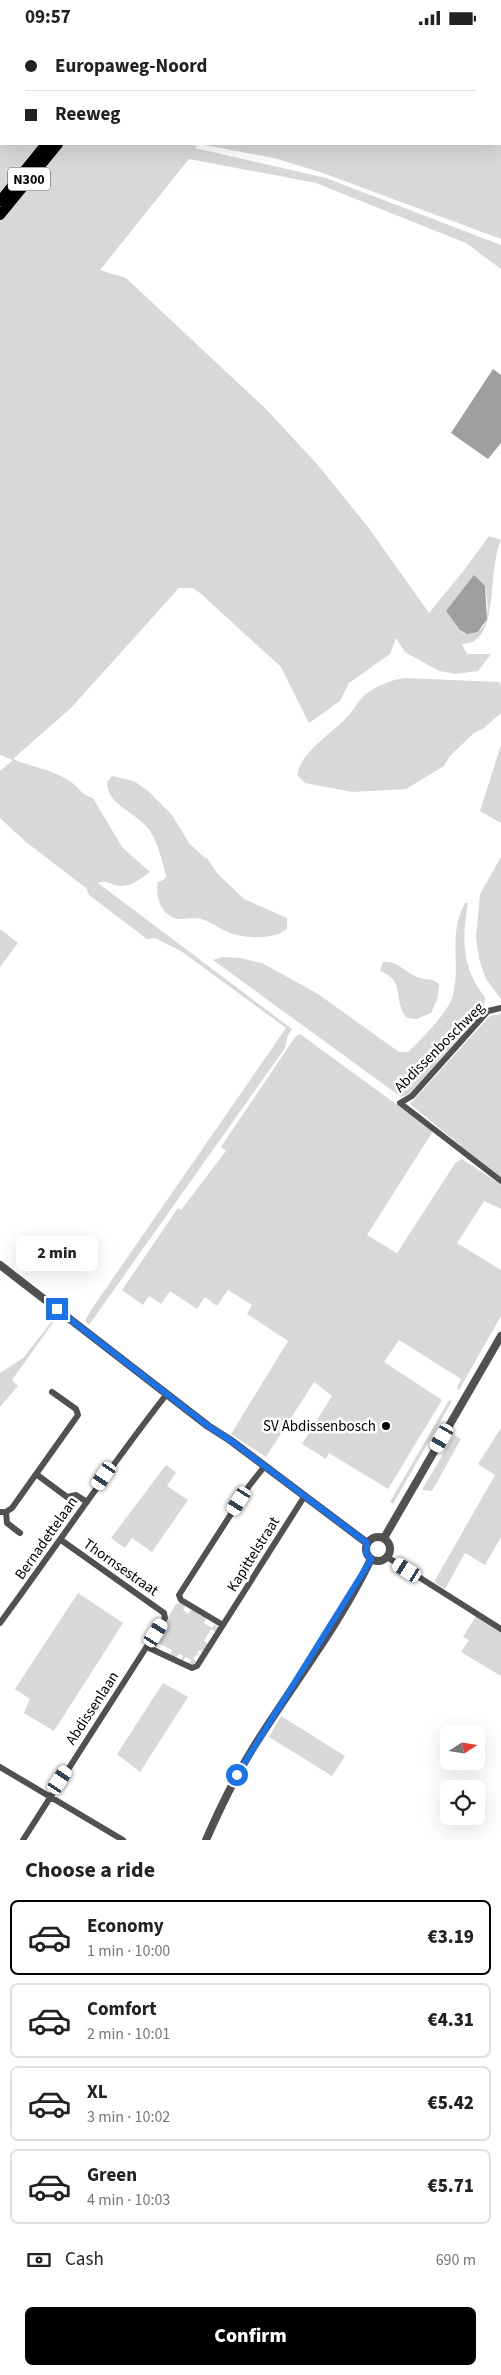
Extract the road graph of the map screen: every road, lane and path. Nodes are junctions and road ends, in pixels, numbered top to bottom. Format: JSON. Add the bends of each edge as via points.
{"nodes":[{"id":1,"x":45,"y":145,"type":"edge"},
{"id":2,"x":57,"y":145,"type":"edge"},
{"id":3,"x":0,"y":201,"type":"edge"},
{"id":4,"x":0,"y":215,"type":"edge"},
{"id":5,"x":501,"y":1008,"type":"edge"},
{"id":6,"x":501,"y":1181,"type":"edge"},
{"id":7,"x":0,"y":1265,"type":"edge"},
{"id":8,"x":501,"y":1336,"type":"edge"},
{"id":9,"x":52,"y":1393,"type":"dead end"},
{"id":10,"x":166,"y":1395,"type":"junction"},
{"id":11,"x":264,"y":1467,"type":"junction"},
{"id":12,"x":36,"y":1474,"type":"junction"},
{"id":13,"x":304,"y":1497,"type":"junction"},
{"id":14,"x":86,"y":1503,"type":"junction"},
{"id":15,"x":3,"y":1512,"type":"edge"},
{"id":16,"x":20,"y":1533,"type":"dead end"},
{"id":17,"x":384,"y":1539,"type":"junction"},
{"id":18,"x":61,"y":1540,"type":"junction"},
{"id":19,"x":367,"y":1543,"type":"junction"},
{"id":20,"x":387,"y":1557,"type":"junction"},
{"id":21,"x":371,"y":1559,"type":"junction"},
{"id":22,"x":166,"y":1616,"type":"joint"},
{"id":23,"x":0,"y":1623,"type":"edge"},
{"id":24,"x":223,"y":1625,"type":"junction"},
{"id":25,"x":501,"y":1629,"type":"edge"},
{"id":26,"x":147,"y":1647,"type":"junction"},
{"id":27,"x":0,"y":1767,"type":"edge"},
{"id":28,"x":50,"y":1796,"type":"junction"},
{"id":29,"x":23,"y":1840,"type":"edge"},
{"id":30,"x":124,"y":1840,"type":"edge"},
{"id":31,"x":206,"y":1840,"type":"edge"}],
"edges":[{"from":1,"to":3,"type":"highway","number":"N300"},
{"from":2,"to":4,"type":"highway","number":"N300"},
{"from":5,"to":6,"type":"street","name":"Abdissenboschweg","via":[[488,1011],[412,1096],[400,1103]]},
{"from":7,"to":10,"type":"street"},
{"from":8,"to":17,"type":"street"},
{"from":9,"to":12,"type":"street","via":[[76,1409],[78,1415]]},
{"from":10,"to":11,"type":"street"},
{"from":10,"to":14,"type":"street","name":"Bernadettelaan"},
{"from":11,"to":13,"type":"street"},
{"from":11,"to":24,"type":"street","via":[[180,1593],[182,1600]]},
{"from":12,"to":14,"type":"street","via":[[67,1497],[76,1495]]},
{"from":12,"to":15,"type":"street","via":[[12,1508]]},
{"from":13,"to":19,"type":"street"},
{"from":13,"to":24,"type":"street","name":"Kapittelstraat"},
{"from":14,"to":18,"type":"street","name":"Bernadettelaan"},
{"from":15,"to":16,"type":"street","via":[[7,1523]]},
{"from":17,"to":19,"type":"street","via":[[376,1537]]},
{"from":17,"to":20,"type":"street","via":[[390,1547]]},
{"from":18,"to":22,"type":"street","name":"Thornsestraat"},
{"from":18,"to":23,"type":"street","name":"Bernadettelaan"},
{"from":19,"to":21,"type":"street","via":[[366,1554]]},
{"from":20,"to":21,"type":"street","via":[[378,1562]]},
{"from":20,"to":25,"type":"street"},
{"from":21,"to":31,"type":"street","via":[[332,1626],[252,1749]]},
{"from":22,"to":26,"type":"street","name":"Abdissenlaan"},
{"from":24,"to":26,"type":"street","name":"Kapittelstraat","via":[[194,1668]]},
{"from":26,"to":28,"type":"street","name":"Abdissenlaan"},
{"from":27,"to":28,"type":"street"},
{"from":28,"to":29,"type":"street","name":"Abdissenlaan"},
{"from":28,"to":30,"type":"street"}]}
